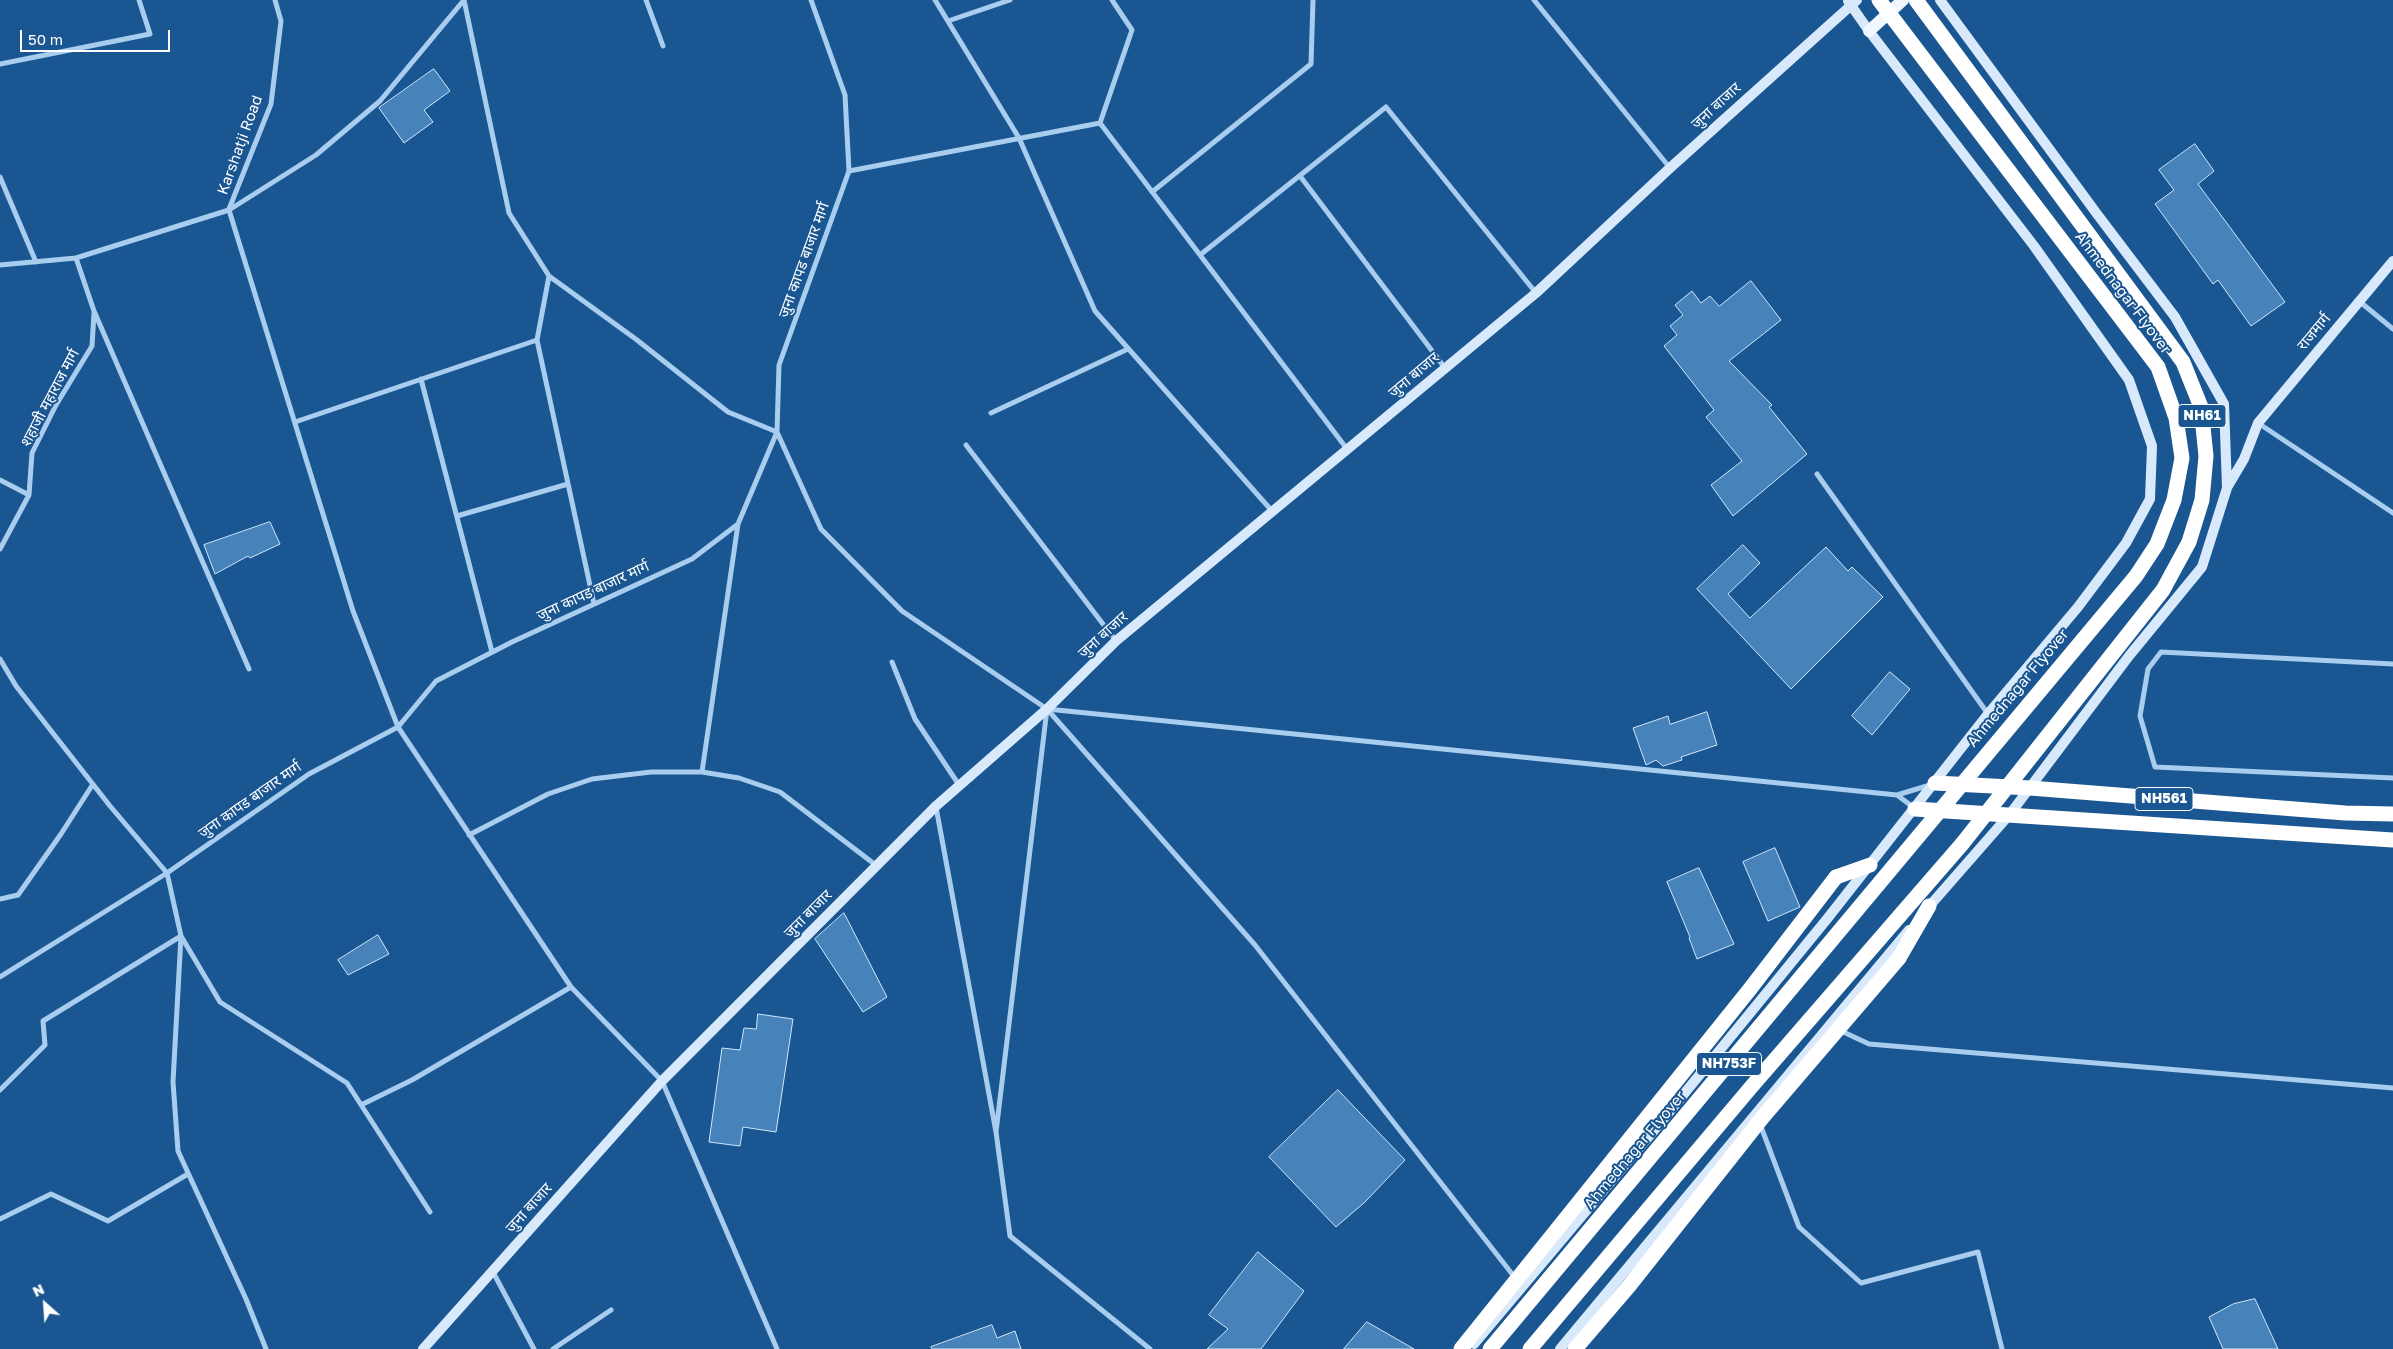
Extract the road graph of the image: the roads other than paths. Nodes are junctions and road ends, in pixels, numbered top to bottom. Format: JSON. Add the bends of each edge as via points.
{"nodes":[{"id":1,"x":140,"y":0,"type":"edge"},
{"id":2,"x":275,"y":0,"type":"edge"},
{"id":3,"x":464,"y":0,"type":"edge"},
{"id":4,"x":646,"y":0,"type":"edge"},
{"id":5,"x":811,"y":0,"type":"edge"},
{"id":6,"x":935,"y":0,"type":"edge"},
{"id":7,"x":1010,"y":0,"type":"edge"},
{"id":8,"x":1112,"y":0,"type":"edge"},
{"id":9,"x":1313,"y":0,"type":"edge"},
{"id":10,"x":1534,"y":0,"type":"edge"},
{"id":11,"x":1879,"y":0,"type":"edge"},
{"id":12,"x":1903,"y":0,"type":"edge"},
{"id":13,"x":1916,"y":0,"type":"edge"},
{"id":14,"x":1940,"y":0,"type":"edge"},
{"id":15,"x":1852,"y":2,"type":"edge"},
{"id":16,"x":948,"y":21,"type":"junction"},
{"id":17,"x":1869,"y":31,"type":"junction"},
{"id":18,"x":663,"y":46,"type":"dead end"},
{"id":19,"x":0,"y":64,"type":"edge"},
{"id":20,"x":1100,"y":123,"type":"junction"},
{"id":21,"x":1019,"y":138,"type":"junction"},
{"id":22,"x":1670,"y":168,"type":"junction"},
{"id":23,"x":849,"y":171,"type":"junction"},
{"id":24,"x":1300,"y":176,"type":"junction"},
{"id":25,"x":0,"y":177,"type":"edge"},
{"id":26,"x":1152,"y":192,"type":"junction"},
{"id":27,"x":229,"y":210,"type":"junction"},
{"id":28,"x":1200,"y":255,"type":"junction"},
{"id":29,"x":76,"y":258,"type":"junction"},
{"id":30,"x":2393,"y":260,"type":"edge"},
{"id":31,"x":36,"y":262,"type":"junction"},
{"id":32,"x":0,"y":265,"type":"edge"},
{"id":33,"x":549,"y":276,"type":"junction"},
{"id":34,"x":1536,"y":293,"type":"junction"},
{"id":35,"x":2359,"y":301,"type":"junction"},
{"id":36,"x":94,"y":311,"type":"junction"},
{"id":37,"x":2393,"y":329,"type":"edge"},
{"id":38,"x":537,"y":340,"type":"junction"},
{"id":39,"x":1128,"y":349,"type":"junction"},
{"id":40,"x":1445,"y":368,"type":"junction"},
{"id":41,"x":421,"y":380,"type":"junction"},
{"id":42,"x":990,"y":413,"type":"dead end"},
{"id":43,"x":295,"y":422,"type":"junction"},
{"id":44,"x":2258,"y":422,"type":"junction"},
{"id":45,"x":777,"y":432,"type":"junction"},
{"id":46,"x":966,"y":445,"type":"dead end"},
{"id":47,"x":1347,"y":449,"type":"junction"},
{"id":48,"x":1817,"y":474,"type":"dead end"},
{"id":49,"x":0,"y":480,"type":"edge"},
{"id":50,"x":568,"y":484,"type":"junction"},
{"id":51,"x":2227,"y":488,"type":"junction"},
{"id":52,"x":30,"y":495,"type":"junction"},
{"id":53,"x":1272,"y":511,"type":"junction"},
{"id":54,"x":2393,"y":513,"type":"edge"},
{"id":55,"x":457,"y":516,"type":"junction"},
{"id":56,"x":738,"y":524,"type":"junction"},
{"id":57,"x":0,"y":549,"type":"edge"},
{"id":58,"x":594,"y":604,"type":"junction"},
{"id":59,"x":1116,"y":641,"type":"junction"},
{"id":60,"x":492,"y":652,"type":"junction"},
{"id":61,"x":0,"y":659,"type":"edge"},
{"id":62,"x":892,"y":662,"type":"dead end"},
{"id":63,"x":2393,"y":664,"type":"edge"},
{"id":64,"x":249,"y":670,"type":"dead end"},
{"id":65,"x":1046,"y":709,"type":"junction"},
{"id":66,"x":1988,"y":714,"type":"junction"},
{"id":67,"x":398,"y":727,"type":"junction"},
{"id":68,"x":702,"y":772,"type":"junction"},
{"id":69,"x":1966,"y":778,"type":"joint"},
{"id":70,"x":2393,"y":778,"type":"edge"},
{"id":71,"x":1935,"y":783,"type":"junction"},
{"id":72,"x":92,"y":784,"type":"junction"},
{"id":73,"x":960,"y":786,"type":"junction"},
{"id":74,"x":2030,"y":788,"type":"junction"},
{"id":75,"x":1897,"y":795,"type":"junction"},
{"id":76,"x":936,"y":806,"type":"junction"},
{"id":77,"x":1915,"y":809,"type":"junction"},
{"id":78,"x":2010,"y":814,"type":"junction"},
{"id":79,"x":2393,"y":814,"type":"edge"},
{"id":80,"x":469,"y":835,"type":"junction"},
{"id":81,"x":2393,"y":840,"type":"edge"},
{"id":82,"x":1870,"y":865,"type":"junction"},
{"id":83,"x":877,"y":866,"type":"junction"},
{"id":84,"x":167,"y":873,"type":"junction"},
{"id":85,"x":0,"y":899,"type":"edge"},
{"id":86,"x":1929,"y":906,"type":"junction"},
{"id":87,"x":181,"y":936,"type":"junction"},
{"id":88,"x":0,"y":977,"type":"edge"},
{"id":89,"x":571,"y":987,"type":"junction"},
{"id":90,"x":1830,"y":1025,"type":"junction"},
{"id":91,"x":662,"y":1082,"type":"junction"},
{"id":92,"x":2393,"y":1088,"type":"edge"},
{"id":93,"x":0,"y":1090,"type":"edge"},
{"id":94,"x":361,"y":1105,"type":"junction"},
{"id":95,"x":1756,"y":1114,"type":"junction"},
{"id":96,"x":996,"y":1132,"type":"junction"},
{"id":97,"x":188,"y":1174,"type":"junction"},
{"id":98,"x":430,"y":1212,"type":"dead end"},
{"id":99,"x":0,"y":1219,"type":"edge"},
{"id":100,"x":492,"y":1272,"type":"junction"},
{"id":101,"x":1522,"y":1287,"type":"junction"},
{"id":102,"x":611,"y":1310,"type":"dead end"},
{"id":103,"x":266,"y":1349,"type":"edge"},
{"id":104,"x":423,"y":1349,"type":"edge"},
{"id":105,"x":534,"y":1349,"type":"edge"},
{"id":106,"x":553,"y":1349,"type":"edge"},
{"id":107,"x":777,"y":1349,"type":"edge"},
{"id":108,"x":1150,"y":1349,"type":"edge"},
{"id":109,"x":1461,"y":1349,"type":"edge"},
{"id":110,"x":1470,"y":1349,"type":"edge"},
{"id":111,"x":1490,"y":1349,"type":"edge"},
{"id":112,"x":1530,"y":1349,"type":"edge"},
{"id":113,"x":1560,"y":1349,"type":"edge"},
{"id":114,"x":1574,"y":1349,"type":"edge"},
{"id":115,"x":2002,"y":1349,"type":"edge"}],
"edges":[{"from":1,"to":19,"type":"street","via":[[150,34]]},
{"from":2,"to":27,"type":"street","name":"Karshatji Road","via":[[281,21],[271,104]]},
{"from":3,"to":27,"type":"street","via":[[380,101],[316,155]]},
{"from":3,"to":33,"type":"street","via":[[509,213]]},
{"from":4,"to":18,"type":"street"},
{"from":5,"to":23,"type":"street","name":"जुना कापड बाजार मार्ग","via":[[845,95]]},
{"from":6,"to":16,"type":"street"},
{"from":7,"to":16,"type":"street"},
{"from":8,"to":20,"type":"street","via":[[1132,30]]},
{"from":9,"to":26,"type":"street","via":[[1311,64]]},
{"from":10,"to":22,"type":"street"},
{"from":11,"to":69,"type":"highway","name":"Ahmednagar Flyover","number":"NH61","bridge":true,"via":[[2158,367],[2176,418],[2182,458],[2174,500],[2157,544],[2136,576]]},
{"from":12,"to":17,"type":"main road"},
{"from":13,"to":112,"type":"highway","name":"Ahmednagar Flyover","number":"NH61","bridge":true,"via":[[2183,362],[2201,407],[2206,456],[2202,500],[2189,542],[2163,590],[1962,844]]},
{"from":14,"to":51,"type":"street","via":[[2175,318],[2224,404]]},
{"from":15,"to":17,"type":"street"},
{"from":15,"to":22,"type":"street","name":"जुना बाजार"},
{"from":16,"to":21,"type":"street"},
{"from":17,"to":66,"type":"street","via":[[2034,246],[2129,380],[2152,446],[2150,498],[2126,543],[2078,607]]},
{"from":20,"to":21,"type":"street"},
{"from":20,"to":26,"type":"street"},
{"from":21,"to":23,"type":"street"},
{"from":21,"to":39,"type":"street","via":[[1095,311]]},
{"from":22,"to":34,"type":"street","name":"जुना बाजार"},
{"from":23,"to":45,"type":"street","name":"जुना कापड बाजार मार्ग","via":[[779,366]]},
{"from":24,"to":28,"type":"street"},
{"from":24,"to":34,"type":"street","via":[[1386,107]]},
{"from":24,"to":40,"type":"street"},
{"from":25,"to":31,"type":"street"},
{"from":26,"to":28,"type":"street"},
{"from":27,"to":29,"type":"street"},
{"from":27,"to":43,"type":"street"},
{"from":28,"to":47,"type":"street"},
{"from":29,"to":31,"type":"street"},
{"from":29,"to":36,"type":"street"},
{"from":30,"to":35,"type":"street","name":"राजमार्ग"},
{"from":31,"to":32,"type":"street"},
{"from":33,"to":38,"type":"street"},
{"from":33,"to":45,"type":"street","via":[[728,412]]},
{"from":34,"to":40,"type":"street","name":"जुना बाजार"},
{"from":35,"to":37,"type":"street"},
{"from":35,"to":44,"type":"street","name":"राजमार्ग"},
{"from":36,"to":52,"type":"street","name":"शहाजी महाराज मार्ग","via":[[92,346],[56,405],[32,453]]},
{"from":36,"to":64,"type":"street"},
{"from":38,"to":41,"type":"street"},
{"from":38,"to":50,"type":"street"},
{"from":39,"to":42,"type":"street"},
{"from":39,"to":53,"type":"street"},
{"from":40,"to":47,"type":"street","name":"जुना बाजार"},
{"from":41,"to":43,"type":"street"},
{"from":41,"to":55,"type":"street"},
{"from":43,"to":67,"type":"street","via":[[353,611]]},
{"from":44,"to":51,"type":"street","name":"राजमार्ग","via":[[2244,459]]},
{"from":44,"to":54,"type":"street"},
{"from":45,"to":56,"type":"street","name":"जुना कापड बाजार मार्ग"},
{"from":45,"to":65,"type":"street","via":[[821,529],[902,611]]},
{"from":46,"to":59,"type":"street"},
{"from":47,"to":53,"type":"street","name":"जुना बाजार"},
{"from":48,"to":66,"type":"street"},
{"from":49,"to":52,"type":"street"},
{"from":50,"to":55,"type":"street"},
{"from":50,"to":58,"type":"street"},
{"from":51,"to":74,"type":"street","via":[[2202,567],[2129,656]]},
{"from":52,"to":57,"type":"street","name":"शहाजी महाराज मार्ग"},
{"from":53,"to":59,"type":"street","name":"जुना बाजार"},
{"from":55,"to":60,"type":"street"},
{"from":56,"to":58,"type":"street","name":"जुना कापड बाजार मार्ग","via":[[692,559]]},
{"from":56,"to":68,"type":"street"},
{"from":58,"to":60,"type":"street","name":"जुना कापड बाजार मार्ग"},
{"from":59,"to":65,"type":"street","name":"जुना बाजार"},
{"from":60,"to":67,"type":"street","name":"जुना कापड बाजार मार्ग","via":[[436,681]]},
{"from":61,"to":72,"type":"street","via":[[16,686]]},
{"from":62,"to":73,"type":"street","via":[[915,719]]},
{"from":63,"to":70,"type":"street","via":[[2161,652],[2148,669],[2140,716],[2155,767]]},
{"from":65,"to":73,"type":"street","name":"जुना बाजार"},
{"from":65,"to":75,"type":"street"},
{"from":65,"to":96,"type":"street"},
{"from":65,"to":101,"type":"street","via":[[1255,945]]},
{"from":66,"to":71,"type":"street"},
{"from":67,"to":80,"type":"street"},
{"from":67,"to":84,"type":"street","name":"जुना कापड बाजार मार्ग","via":[[309,774]]},
{"from":68,"to":80,"type":"street","via":[[651,772],[592,779],[548,794]]},
{"from":68,"to":83,"type":"street","via":[[739,778],[780,792]]},
{"from":69,"to":111,"type":"highway","name":"Ahmednagar Flyover","number":"NH753F","bridge":true},
{"from":71,"to":74,"type":"highway","number":"NH561"},
{"from":71,"to":75,"type":"street","number":"NH561"},
{"from":71,"to":77,"type":"street"},
{"from":72,"to":84,"type":"street"},
{"from":72,"to":85,"type":"street","via":[[62,834],[18,895]]},
{"from":73,"to":76,"type":"street","name":"जुना बाजार"},
{"from":74,"to":78,"type":"street"},
{"from":74,"to":79,"type":"highway","number":"NH561"},
{"from":75,"to":77,"type":"street"},
{"from":76,"to":83,"type":"street","name":"जुना बाजार"},
{"from":76,"to":96,"type":"street"},
{"from":77,"to":78,"type":"highway"},
{"from":77,"to":82,"type":"street"},
{"from":78,"to":81,"type":"highway"},
{"from":78,"to":86,"type":"street"},
{"from":80,"to":89,"type":"street"},
{"from":82,"to":101,"type":"street"},
{"from":82,"to":109,"type":"highway","bridge":true,"via":[[1836,877]]},
{"from":83,"to":91,"type":"street","name":"जुना बाजार"},
{"from":84,"to":87,"type":"street"},
{"from":84,"to":88,"type":"street","name":"जुना कापड बाजार मार्ग"},
{"from":86,"to":90,"type":"street"},
{"from":86,"to":114,"type":"highway","bridge":true,"via":[[1899,958],[1762,1118],[1629,1286]]},
{"from":87,"to":93,"type":"street","via":[[43,1021],[45,1045]]},
{"from":87,"to":94,"type":"street","via":[[220,1002],[347,1083]]},
{"from":87,"to":97,"type":"street","via":[[173,1082],[178,1151]]},
{"from":89,"to":91,"type":"street"},
{"from":89,"to":94,"type":"street","via":[[412,1080]]},
{"from":90,"to":92,"type":"street","via":[[1869,1044]]},
{"from":90,"to":95,"type":"street"},
{"from":91,"to":100,"type":"street","name":"जुना बाजार"},
{"from":91,"to":107,"type":"street"},
{"from":94,"to":98,"type":"street"},
{"from":95,"to":113,"type":"street"},
{"from":95,"to":115,"type":"street","via":[[1799,1227],[1860,1283],[1978,1252]]},
{"from":96,"to":108,"type":"street","via":[[1010,1236]]},
{"from":97,"to":99,"type":"street","via":[[108,1221],[51,1194]]},
{"from":97,"to":103,"type":"street"},
{"from":100,"to":104,"type":"street","name":"जुना बाजार"},
{"from":100,"to":105,"type":"street"},
{"from":101,"to":110,"type":"street"},
{"from":102,"to":106,"type":"street"}]}
